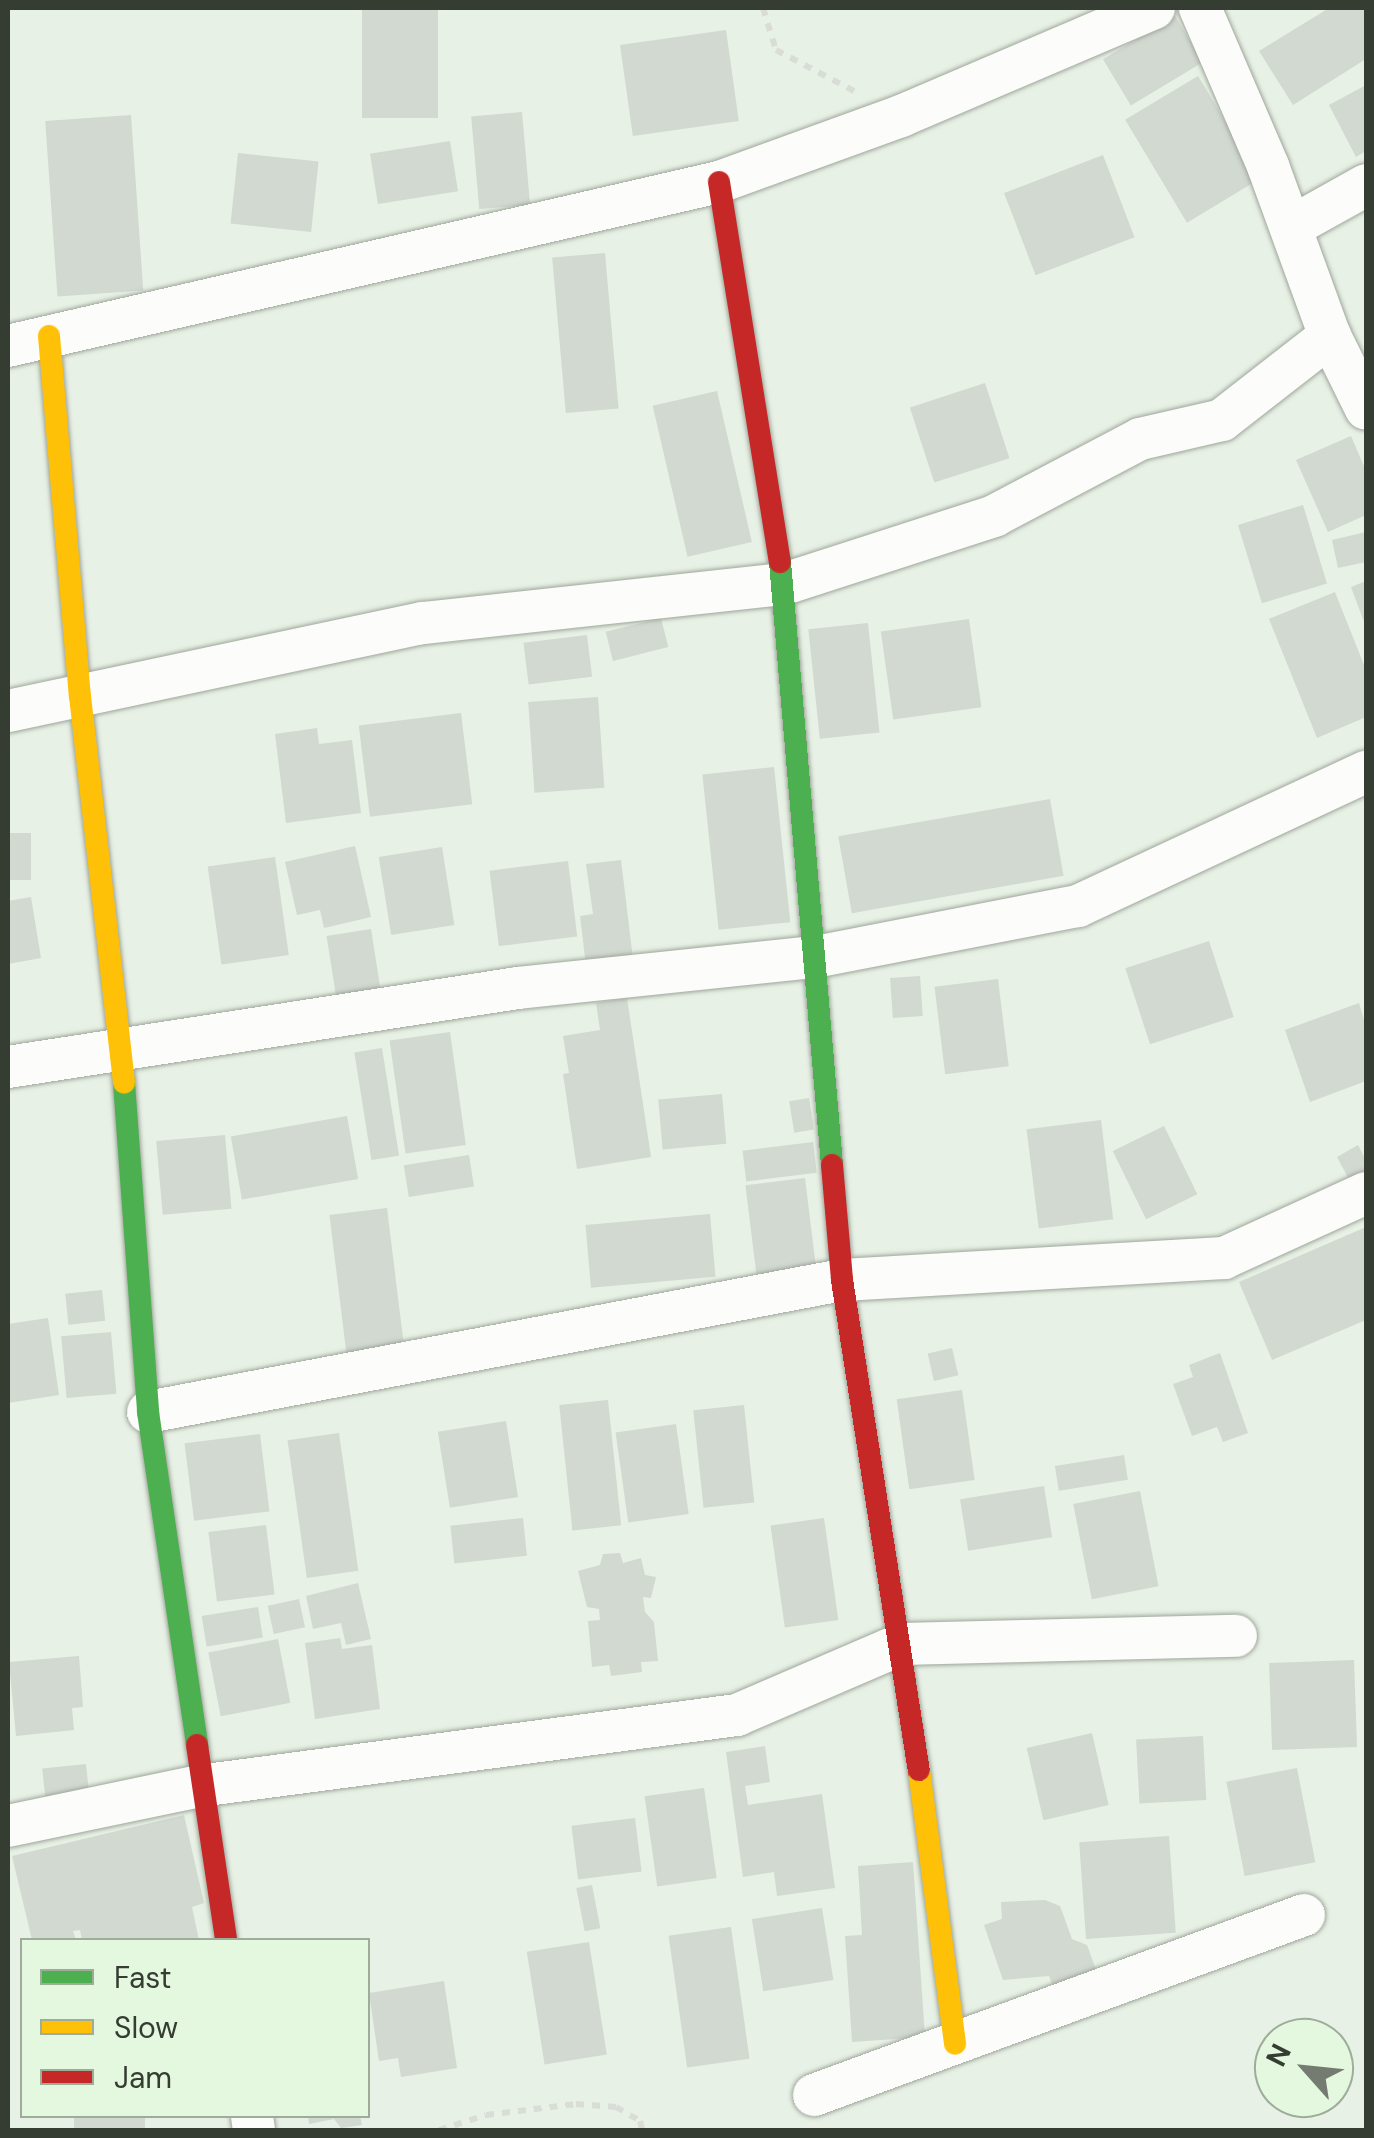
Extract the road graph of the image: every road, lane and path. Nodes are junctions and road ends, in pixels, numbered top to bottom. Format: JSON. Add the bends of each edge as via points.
{"nodes":[{"id":1,"x":763,"y":8,"type":"edge"},
{"id":2,"x":1154,"y":8,"type":"edge"},
{"id":3,"x":1200,"y":8,"type":"edge"},
{"id":4,"x":902,"y":116,"type":"junction"},
{"id":5,"x":719,"y":182,"type":"junction"},
{"id":6,"x":1366,"y":185,"type":"edge"},
{"id":7,"x":1291,"y":227,"type":"junction"},
{"id":8,"x":49,"y":336,"type":"junction"},
{"id":9,"x":1330,"y":336,"type":"junction"},
{"id":10,"x":8,"y":346,"type":"edge"},
{"id":11,"x":1366,"y":409,"type":"edge"},
{"id":12,"x":784,"y":584,"type":"junction"},
{"id":13,"x":80,"y":696,"type":"junction"},
{"id":14,"x":8,"y":712,"type":"edge"},
{"id":15,"x":1366,"y":772,"type":"edge"},
{"id":16,"x":815,"y":956,"type":"junction"},
{"id":17,"x":121,"y":1046,"type":"junction"},
{"id":18,"x":8,"y":1067,"type":"edge"},
{"id":19,"x":1366,"y":1193,"type":"edge"},
{"id":20,"x":842,"y":1280,"type":"junction"},
{"id":21,"x":148,"y":1412,"type":"junction"},
{"id":22,"x":1236,"y":1636,"type":"dead end"},
{"id":23,"x":902,"y":1644,"type":"junction"},
{"id":24,"x":200,"y":1786,"type":"junction"},
{"id":25,"x":8,"y":1826,"type":"edge"},
{"id":26,"x":1304,"y":1914,"type":"dead end"},
{"id":27,"x":226,"y":1938,"type":"edge"},
{"id":28,"x":954,"y":2044,"type":"junction"},
{"id":29,"x":814,"y":2095,"type":"dead end"},
{"id":30,"x":439,"y":2130,"type":"edge"},
{"id":31,"x":642,"y":2130,"type":"edge"}],
"edges":[{"from":1,"to":4,"type":"path","via":[[776,50]]},
{"from":2,"to":4,"type":"street"},
{"from":3,"to":7,"type":"street"},
{"from":4,"to":5,"type":"street"},
{"from":5,"to":8,"type":"street"},
{"from":5,"to":12,"type":"street"},
{"from":6,"to":7,"type":"street"},
{"from":7,"to":9,"type":"street"},
{"from":8,"to":10,"type":"street"},
{"from":8,"to":13,"type":"street"},
{"from":9,"to":11,"type":"street"},
{"from":9,"to":12,"type":"street","via":[[1222,420],[1140,439],[994,516]]},
{"from":12,"to":13,"type":"street","via":[[423,623]]},
{"from":12,"to":16,"type":"street"},
{"from":13,"to":14,"type":"street"},
{"from":13,"to":17,"type":"street"},
{"from":15,"to":16,"type":"street","via":[[1078,906]]},
{"from":16,"to":17,"type":"street","via":[[518,988]]},
{"from":16,"to":20,"type":"street"},
{"from":17,"to":18,"type":"street"},
{"from":17,"to":21,"type":"street"},
{"from":19,"to":20,"type":"street","via":[[1224,1258]]},
{"from":20,"to":21,"type":"street"},
{"from":20,"to":23,"type":"street"},
{"from":21,"to":24,"type":"street"},
{"from":22,"to":23,"type":"street"},
{"from":23,"to":24,"type":"street","via":[[738,1715]]},
{"from":23,"to":28,"type":"street"},
{"from":24,"to":25,"type":"street"},
{"from":24,"to":27,"type":"street"},
{"from":26,"to":28,"type":"street"},
{"from":28,"to":29,"type":"street"},
{"from":30,"to":31,"type":"path","via":[[486,2115],[576,2104],[616,2107],[640,2121]]}]}
